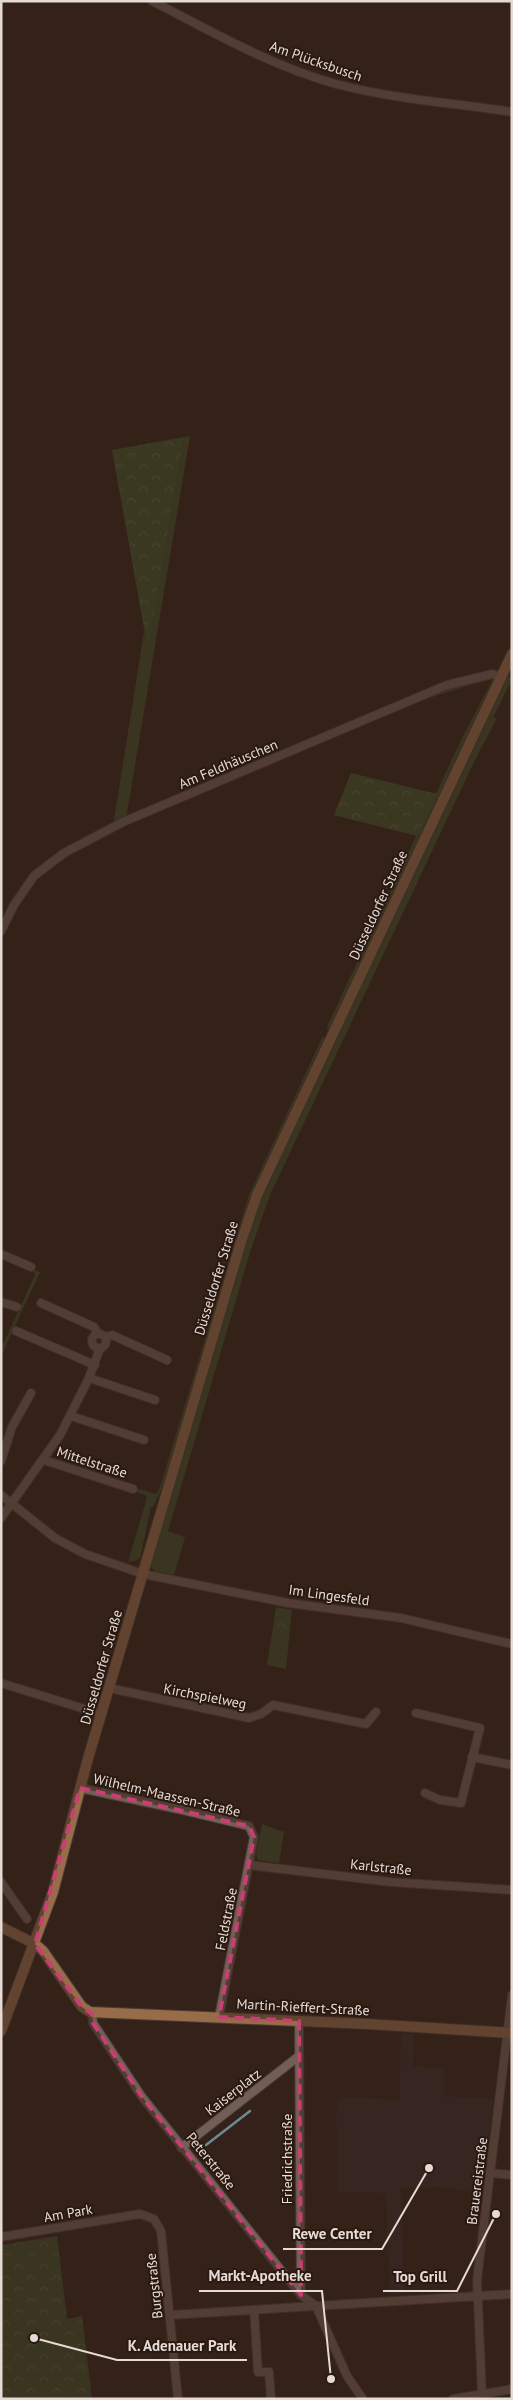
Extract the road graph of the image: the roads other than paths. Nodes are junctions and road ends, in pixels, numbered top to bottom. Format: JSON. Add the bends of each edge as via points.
{"nodes":[{"id":1,"x":152,"y":1,"type":"edge"},
{"id":2,"x":512,"y":112,"type":"edge"},
{"id":3,"x":511,"y":659,"type":"edge"},
{"id":4,"x":501,"y":677,"type":"junction"},
{"id":5,"x":1,"y":931,"type":"edge"},
{"id":6,"x":1,"y":1254,"type":"edge"},
{"id":7,"x":31,"y":1267,"type":"dead end"},
{"id":8,"x":1,"y":1302,"type":"edge"},
{"id":9,"x":41,"y":1303,"type":"dead end"},
{"id":10,"x":16,"y":1307,"type":"dead end"},
{"id":11,"x":16,"y":1331,"type":"dead end"},
{"id":12,"x":102,"y":1336,"type":"junction"},
{"id":13,"x":100,"y":1348,"type":"junction"},
{"id":14,"x":167,"y":1360,"type":"dead end"},
{"id":15,"x":95,"y":1365,"type":"junction"},
{"id":16,"x":89,"y":1378,"type":"junction"},
{"id":17,"x":31,"y":1393,"type":"dead end"},
{"id":18,"x":155,"y":1400,"type":"dead end"},
{"id":19,"x":71,"y":1416,"type":"junction"},
{"id":20,"x":144,"y":1440,"type":"dead end"},
{"id":21,"x":44,"y":1460,"type":"junction"},
{"id":22,"x":1,"y":1461,"type":"edge"},
{"id":23,"x":133,"y":1489,"type":"dead end"},
{"id":24,"x":1,"y":1495,"type":"edge"},
{"id":25,"x":11,"y":1503,"type":"junction"},
{"id":26,"x":1,"y":1518,"type":"edge"},
{"id":27,"x":143,"y":1574,"type":"junction"},
{"id":28,"x":512,"y":1644,"type":"edge"},
{"id":29,"x":1,"y":1683,"type":"edge"},
{"id":30,"x":109,"y":1688,"type":"junction"},
{"id":31,"x":376,"y":1712,"type":"dead end"},
{"id":32,"x":416,"y":1713,"type":"dead end"},
{"id":33,"x":101,"y":1714,"type":"junction"},
{"id":34,"x":472,"y":1757,"type":"junction"},
{"id":35,"x":512,"y":1765,"type":"edge"},
{"id":36,"x":80,"y":1788,"type":"junction"},
{"id":37,"x":425,"y":1793,"type":"dead end"},
{"id":38,"x":248,"y":1826,"type":"joint"},
{"id":39,"x":249,"y":1865,"type":"junction"},
{"id":40,"x":1,"y":1882,"type":"edge"},
{"id":41,"x":512,"y":1890,"type":"edge"},
{"id":42,"x":27,"y":1919,"type":"dead end"},
{"id":43,"x":1,"y":1927,"type":"edge"},
{"id":44,"x":35,"y":1944,"type":"junction"},
{"id":45,"x":512,"y":1995,"type":"edge"},
{"id":46,"x":92,"y":2013,"type":"junction"},
{"id":47,"x":219,"y":2018,"type":"junction"},
{"id":48,"x":299,"y":2021,"type":"junction"},
{"id":49,"x":1,"y":2031,"type":"edge"},
{"id":50,"x":509,"y":2032,"type":"edge"},
{"id":51,"x":299,"y":2056,"type":"junction"},
{"id":52,"x":182,"y":2148,"type":"junction"},
{"id":53,"x":490,"y":2173,"type":"junction"},
{"id":54,"x":512,"y":2175,"type":"edge"},
{"id":55,"x":140,"y":2214,"type":"joint"},
{"id":56,"x":1,"y":2237,"type":"edge"},
{"id":57,"x":512,"y":2294,"type":"edge"},
{"id":58,"x":477,"y":2295,"type":"junction"},
{"id":59,"x":301,"y":2296,"type":"junction"},
{"id":60,"x":316,"y":2306,"type":"junction"},
{"id":61,"x":254,"y":2310,"type":"junction"},
{"id":62,"x":170,"y":2315,"type":"junction"},
{"id":63,"x":512,"y":2389,"type":"edge"},
{"id":64,"x":482,"y":2393,"type":"junction"},
{"id":65,"x":178,"y":2399,"type":"edge"},
{"id":66,"x":271,"y":2399,"type":"edge"},
{"id":67,"x":364,"y":2399,"type":"edge"},
{"id":68,"x":453,"y":2399,"type":"edge"}],
"edges":[{"from":1,"to":2,"type":"street","name":"Am Plücksbusch","via":[[261,55],[334,83],[380,94]]},
{"from":3,"to":4,"type":"main road","name":"Düsseldorfer Straße"},
{"from":4,"to":5,"type":"street","name":"Am Feldhäuschen","via":[[492,674],[447,685],[123,822],[64,853],[34,876]]},
{"from":4,"to":27,"type":"main road","name":"Düsseldorfer Straße","via":[[257,1195]]},
{"from":6,"to":7,"type":"street"},
{"from":8,"to":10,"type":"street"},
{"from":9,"to":12,"type":"street","via":[[94,1327]]},
{"from":11,"to":15,"type":"street"},
{"from":12,"to":13,"type":"street","name":"Mittelstraße","via":[[106,1344]]},
{"from":12,"to":13,"type":"street","name":"Mittelstraße","via":[[94,1336],[92,1343]]},
{"from":12,"to":14,"type":"street","via":[[112,1335]]},
{"from":13,"to":15,"type":"street","name":"Mittelstraße"},
{"from":15,"to":16,"type":"street","name":"Mittelstraße"},
{"from":16,"to":18,"type":"street"},
{"from":16,"to":19,"type":"street","name":"Mittelstraße"},
{"from":17,"to":22,"type":"street","via":[[12,1427]]},
{"from":19,"to":20,"type":"street"},
{"from":19,"to":21,"type":"street","name":"Mittelstraße"},
{"from":21,"to":23,"type":"street","name":"Mittelstraße"},
{"from":21,"to":25,"type":"street","name":"Mittelstraße"},
{"from":24,"to":25,"type":"street","name":"Im Lingesfeld"},
{"from":25,"to":26,"type":"street","name":"Mittelstraße"},
{"from":25,"to":27,"type":"street","name":"Im Lingesfeld","via":[[55,1538],[85,1554]]},
{"from":27,"to":28,"type":"street","name":"Im Lingesfeld","via":[[288,1603],[401,1618]]},
{"from":27,"to":30,"type":"main road","name":"Düsseldorfer Straße"},
{"from":29,"to":33,"type":"street"},
{"from":30,"to":31,"type":"street","name":"Kirchspielweg","via":[[249,1718],[274,1705],[366,1724]]},
{"from":30,"to":33,"type":"main road","name":"Düsseldorfer Straße"},
{"from":32,"to":34,"type":"street","via":[[480,1728]]},
{"from":33,"to":36,"type":"main road","name":"Düsseldorfer Straße"},
{"from":34,"to":35,"type":"street"},
{"from":34,"to":37,"type":"street","via":[[461,1803],[440,1800]]},
{"from":36,"to":38,"type":"street","name":"Wilhelm-Maassen-Straße"},
{"from":36,"to":44,"type":"main road","name":"Düsseldorfer Straße","via":[[53,1892]]},
{"from":38,"to":39,"type":"street","name":"Feldstraße","via":[[254,1837]]},
{"from":39,"to":41,"type":"street","name":"Karlstraße","via":[[391,1882]]},
{"from":39,"to":47,"type":"street","name":"Feldstraße"},
{"from":40,"to":42,"type":"street"},
{"from":43,"to":44,"type":"main road"},
{"from":44,"to":46,"type":"main road","name":"Peterstraße","via":[[50,1959],[82,2007]]},
{"from":44,"to":49,"type":"main road","name":"Düsseldorfer Straße"},
{"from":45,"to":50,"type":"street","name":"Brauereistraße"},
{"from":46,"to":47,"type":"main road","name":"Martin-Rieffert-Straße"},
{"from":46,"to":52,"type":"street","name":"Peterstraße","via":[[93,2024],[110,2050]]},
{"from":47,"to":48,"type":"main road","name":"Martin-Rieffert-Straße"},
{"from":48,"to":50,"type":"main road","name":"Martin-Rieffert-Straße"},
{"from":48,"to":51,"type":"street","name":"Friedrichstraße"},
{"from":50,"to":53,"type":"street","name":"Brauereistraße"},
{"from":51,"to":52,"type":"street","name":"Kaiserplatz"},
{"from":51,"to":59,"type":"street","name":"Friedrichstraße"},
{"from":52,"to":59,"type":"street","name":"Peterstraße"},
{"from":53,"to":54,"type":"street"},
{"from":53,"to":58,"type":"street","name":"Brauereistraße"},
{"from":55,"to":56,"type":"street","name":"Am Park"},
{"from":55,"to":62,"type":"street","name":"Burgstraße","via":[[154,2219],[161,2231]]},
{"from":57,"to":58,"type":"street"},
{"from":58,"to":60,"type":"street"},
{"from":58,"to":64,"type":"street","name":"Brauereistraße"},
{"from":59,"to":60,"type":"street","name":"Peterstraße"},
{"from":60,"to":61,"type":"street"},
{"from":60,"to":67,"type":"street","via":[[350,2381]]},
{"from":61,"to":62,"type":"street"},
{"from":61,"to":66,"type":"street","via":[[258,2372],[269,2372]]},
{"from":62,"to":65,"type":"street","name":"Burgstraße"},
{"from":63,"to":64,"type":"street"},
{"from":64,"to":68,"type":"street"}]}
